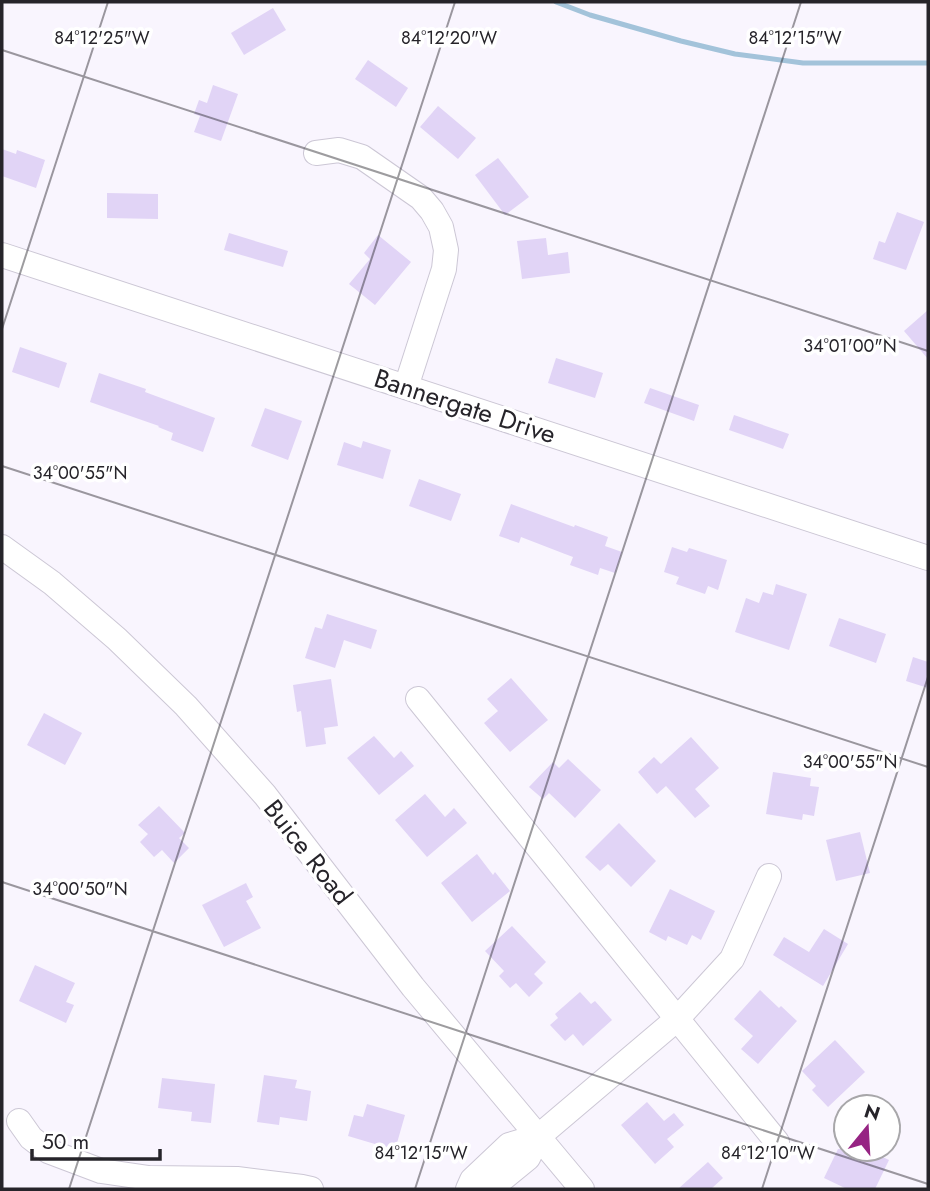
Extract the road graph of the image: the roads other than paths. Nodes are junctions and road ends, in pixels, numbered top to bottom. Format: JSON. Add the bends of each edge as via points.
{"nodes":[{"id":1,"x":316,"y":153,"type":"dead end"},
{"id":2,"x":2,"y":255,"type":"edge"},
{"id":3,"x":406,"y":387,"type":"junction"},
{"id":4,"x":2,"y":547,"type":"edge"},
{"id":5,"x":928,"y":558,"type":"edge"},
{"id":6,"x":418,"y":699,"type":"dead end"},
{"id":7,"x":769,"y":876,"type":"dead end"},
{"id":8,"x":677,"y":1019,"type":"junction"},
{"id":9,"x":19,"y":1121,"type":"dead end"},
{"id":10,"x":539,"y":1136,"type":"junction"},
{"id":11,"x":777,"y":1142,"type":"dead end"},
{"id":12,"x":311,"y":1189,"type":"edge"},
{"id":13,"x":468,"y":1189,"type":"edge"},
{"id":14,"x":490,"y":1189,"type":"edge"},
{"id":15,"x":582,"y":1189,"type":"edge"}],
"edges":[{"from":1,"to":3,"type":"street","via":[[339,150],[362,157],[421,198],[441,227],[444,269]]},
{"from":2,"to":3,"type":"street","name":"Bannergate Drive"},
{"from":3,"to":5,"type":"street","name":"Bannergate Drive"},
{"from":4,"to":10,"type":"street","name":"Buice Road","via":[[117,639],[186,706],[265,795],[413,987]]},
{"from":6,"to":8,"type":"street"},
{"from":7,"to":8,"type":"street","via":[[732,960]]},
{"from":8,"to":10,"type":"street"},
{"from":8,"to":11,"type":"street"},
{"from":9,"to":12,"type":"street","via":[[48,1152],[101,1171],[149,1178],[237,1179]]},
{"from":10,"to":13,"type":"street","via":[[509,1145]]},
{"from":10,"to":14,"type":"street","via":[[528,1158]]},
{"from":10,"to":15,"type":"street","name":"Buice Road"}]}
